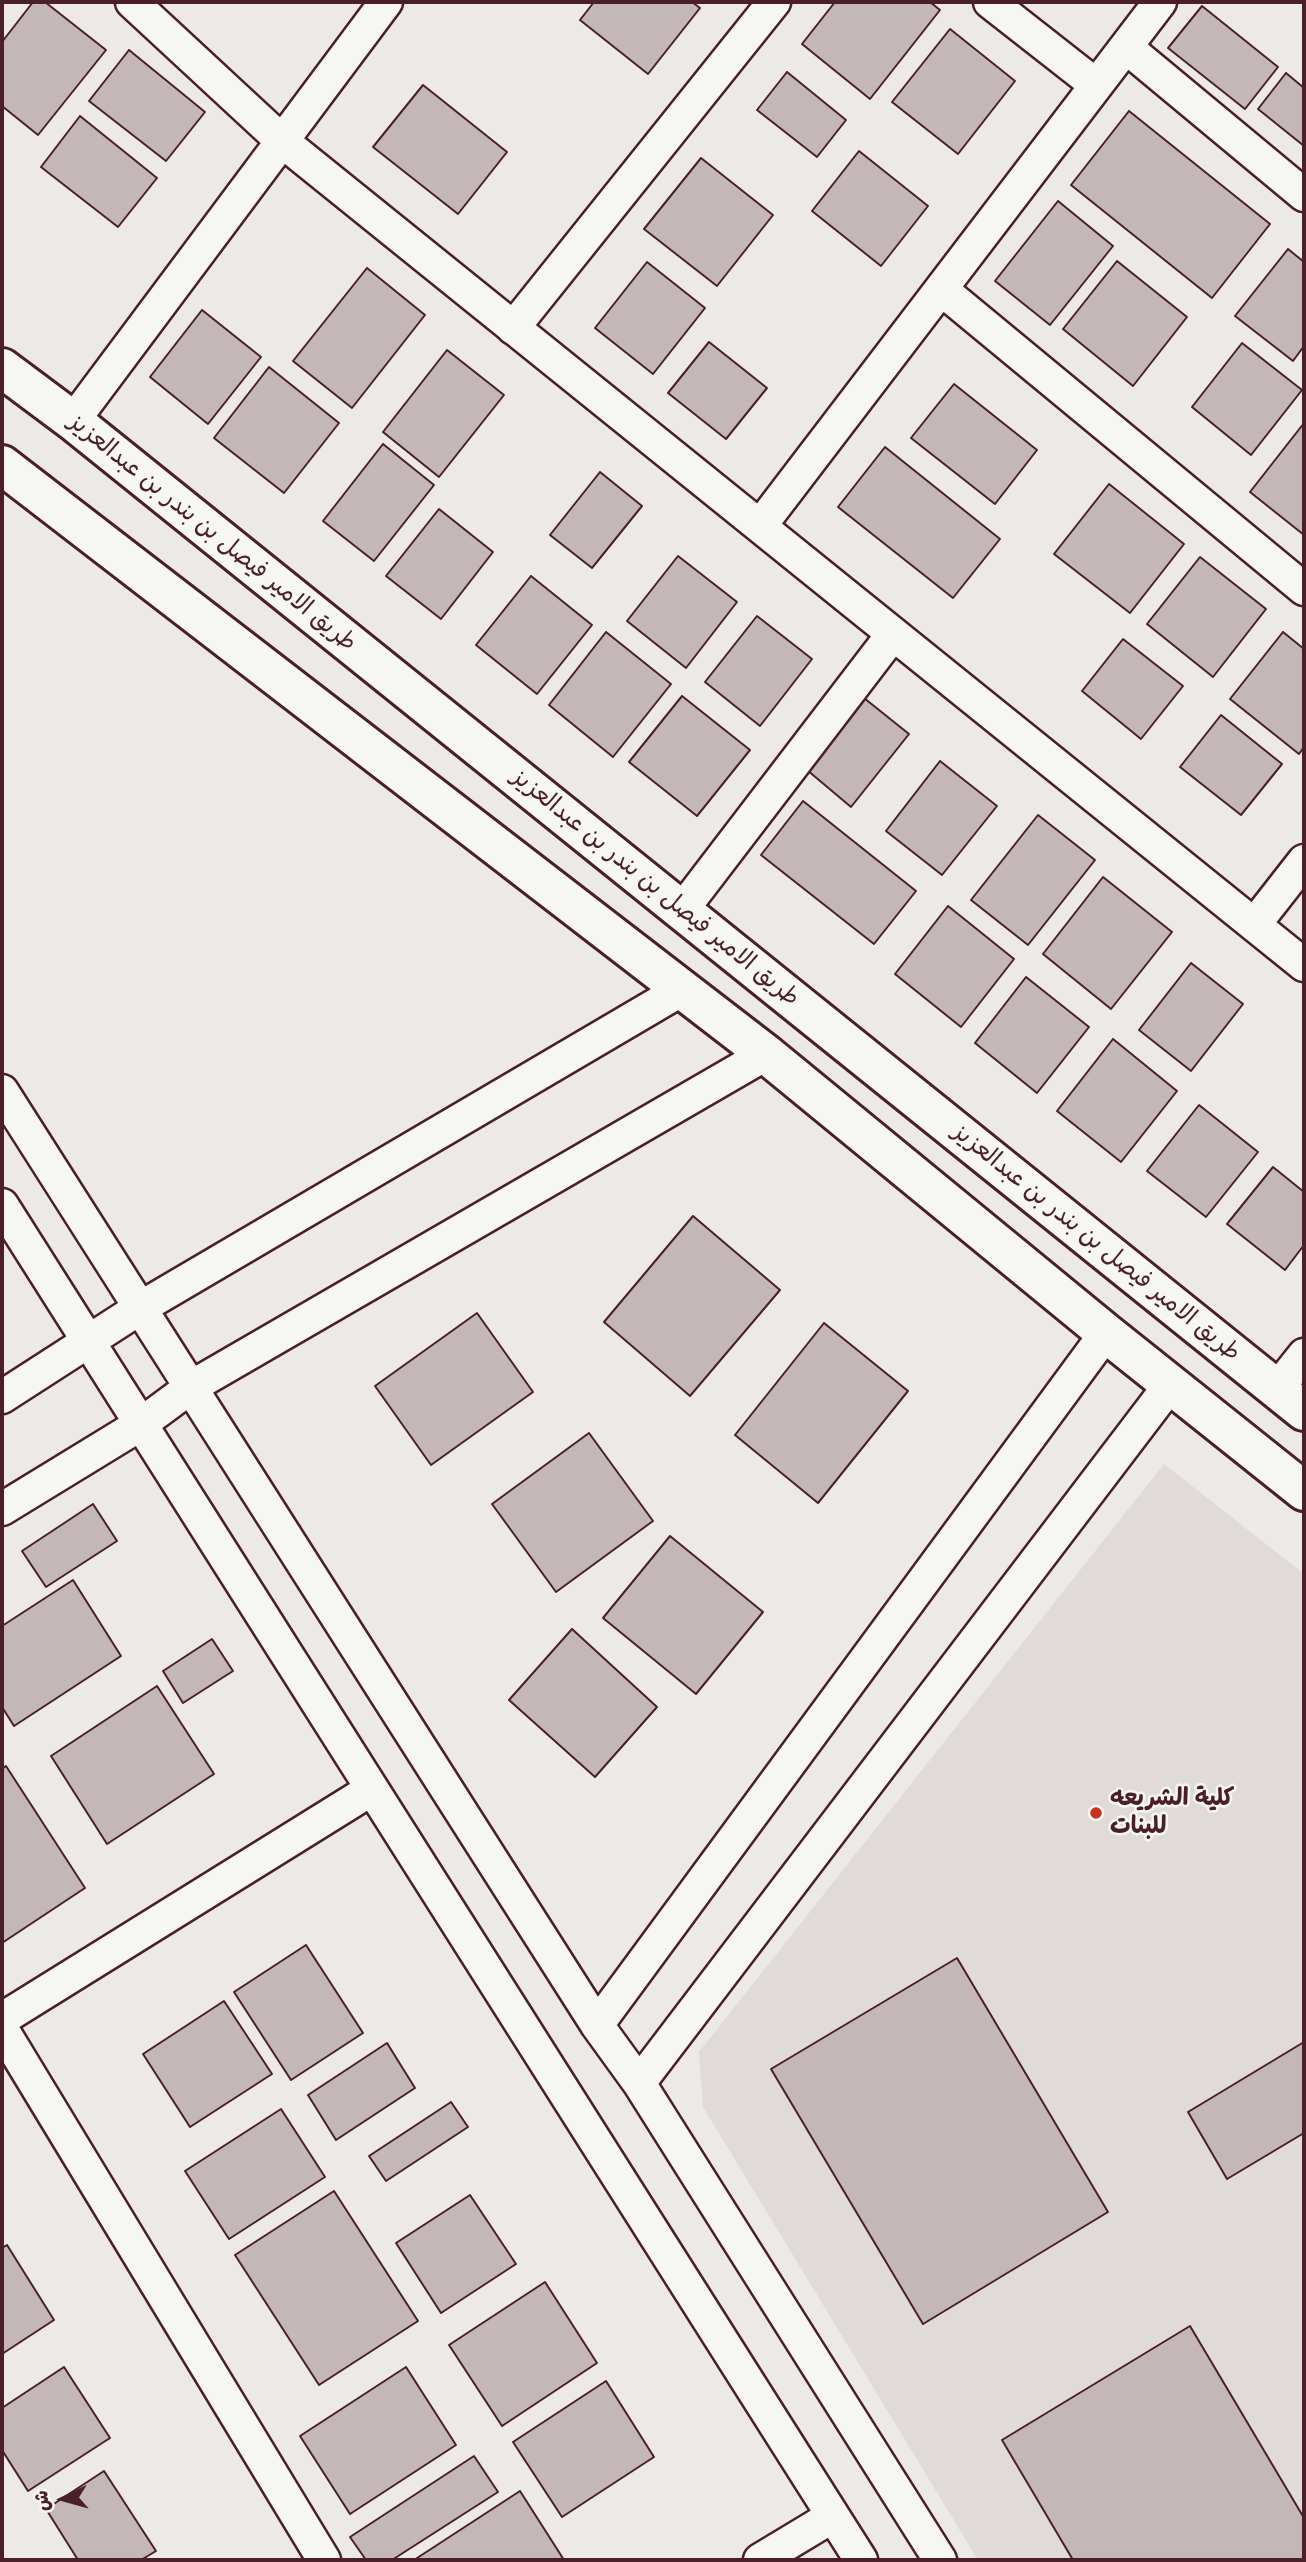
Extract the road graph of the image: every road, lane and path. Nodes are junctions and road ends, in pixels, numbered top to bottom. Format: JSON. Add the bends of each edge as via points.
{"nodes":[{"id":1,"x":132,"y":2,"type":"edge"},
{"id":2,"x":386,"y":2,"type":"edge"},
{"id":3,"x":774,"y":2,"type":"edge"},
{"id":4,"x":989,"y":2,"type":"edge"},
{"id":5,"x":1160,"y":2,"type":"edge"},
{"id":6,"x":1126,"y":47,"type":"junction"},
{"id":7,"x":1096,"y":85,"type":"junction"},
{"id":8,"x":282,"y":141,"type":"junction"},
{"id":9,"x":1304,"y":195,"type":"edge"},
{"id":10,"x":941,"y":289,"type":"junction"},
{"id":11,"x":513,"y":328,"type":"junction"},
{"id":12,"x":2,"y":368,"type":"edge"},
{"id":13,"x":73,"y":421,"type":"junction"},
{"id":14,"x":2,"y":465,"type":"edge"},
{"id":15,"x":760,"y":526,"type":"junction"},
{"id":16,"x":1304,"y":589,"type":"edge"},
{"id":17,"x":893,"y":634,"type":"junction"},
{"id":18,"x":1304,"y":861,"type":"edge"},
{"id":19,"x":682,"y":909,"type":"junction"},
{"id":20,"x":1254,"y":925,"type":"junction"},
{"id":21,"x":1304,"y":965,"type":"edge"},
{"id":22,"x":681,"y":990,"type":"junction"},
{"id":23,"x":766,"y":1055,"type":"junction"},
{"id":24,"x":2,"y":1091,"type":"edge"},
{"id":25,"x":2,"y":1205,"type":"edge"},
{"id":26,"x":140,"y":1308,"type":"junction"},
{"id":27,"x":1106,"y":1334,"type":"junction"},
{"id":28,"x":89,"y":1342,"type":"junction"},
{"id":29,"x":1304,"y":1355,"type":"edge"},
{"id":30,"x":1170,"y":1385,"type":"junction"},
{"id":31,"x":191,"y":1387,"type":"junction"},
{"id":32,"x":2,"y":1397,"type":"edge"},
{"id":33,"x":1291,"y":1400,"type":"edge"},
{"id":34,"x":141,"y":1424,"type":"junction"},
{"id":35,"x":1304,"y":1491,"type":"edge"},
{"id":36,"x":2,"y":1509,"type":"edge"},
{"id":37,"x":372,"y":1789,"type":"junction"},
{"id":38,"x":2,"y":2019,"type":"edge"},
{"id":39,"x":597,"y":2025,"type":"junction"},
{"id":40,"x":2,"y":2029,"type":"edge"},
{"id":41,"x":639,"y":2083,"type":"junction"},
{"id":42,"x":833,"y":2516,"type":"junction"},
{"id":43,"x":324,"y":2560,"type":"edge"},
{"id":44,"x":760,"y":2560,"type":"edge"},
{"id":45,"x":861,"y":2560,"type":"edge"},
{"id":46,"x":940,"y":2560,"type":"edge"}],
"edges":[{"from":1,"to":8,"type":"street"},
{"from":2,"to":8,"type":"street"},
{"from":3,"to":11,"type":"street"},
{"from":4,"to":7,"type":"street"},
{"from":5,"to":6,"type":"street"},
{"from":6,"to":7,"type":"street"},
{"from":6,"to":9,"type":"street"},
{"from":7,"to":10,"type":"street"},
{"from":8,"to":11,"type":"street"},
{"from":8,"to":13,"type":"street"},
{"from":10,"to":15,"type":"street"},
{"from":10,"to":16,"type":"street"},
{"from":11,"to":15,"type":"street"},
{"from":12,"to":13,"type":"street","name":"طريق الامير فيصل بن بندر بن عبدالعزيز"},
{"from":13,"to":19,"type":"street","name":"طريق الامير فيصل بن بندر بن عبدالعزيز"},
{"from":14,"to":22,"type":"street"},
{"from":15,"to":17,"type":"street"},
{"from":17,"to":19,"type":"street"},
{"from":17,"to":20,"type":"street"},
{"from":18,"to":20,"type":"street"},
{"from":19,"to":33,"type":"street","name":"طريق الامير فيصل بن بندر بن عبدالعزيز"},
{"from":20,"to":21,"type":"street"},
{"from":22,"to":23,"type":"street"},
{"from":22,"to":26,"type":"street"},
{"from":23,"to":27,"type":"street"},
{"from":23,"to":31,"type":"street"},
{"from":24,"to":26,"type":"street"},
{"from":25,"to":28,"type":"street"},
{"from":26,"to":28,"type":"street"},
{"from":26,"to":31,"type":"street"},
{"from":27,"to":30,"type":"street"},
{"from":27,"to":39,"type":"street"},
{"from":28,"to":32,"type":"street"},
{"from":28,"to":34,"type":"street"},
{"from":29,"to":33,"type":"street"},
{"from":30,"to":35,"type":"street"},
{"from":30,"to":41,"type":"street"},
{"from":31,"to":34,"type":"street"},
{"from":31,"to":39,"type":"street"},
{"from":34,"to":36,"type":"street"},
{"from":34,"to":37,"type":"street"},
{"from":37,"to":38,"type":"street"},
{"from":37,"to":42,"type":"street"},
{"from":39,"to":41,"type":"street"},
{"from":40,"to":43,"type":"street"},
{"from":41,"to":46,"type":"street"},
{"from":42,"to":44,"type":"street"},
{"from":42,"to":45,"type":"street"}]}
